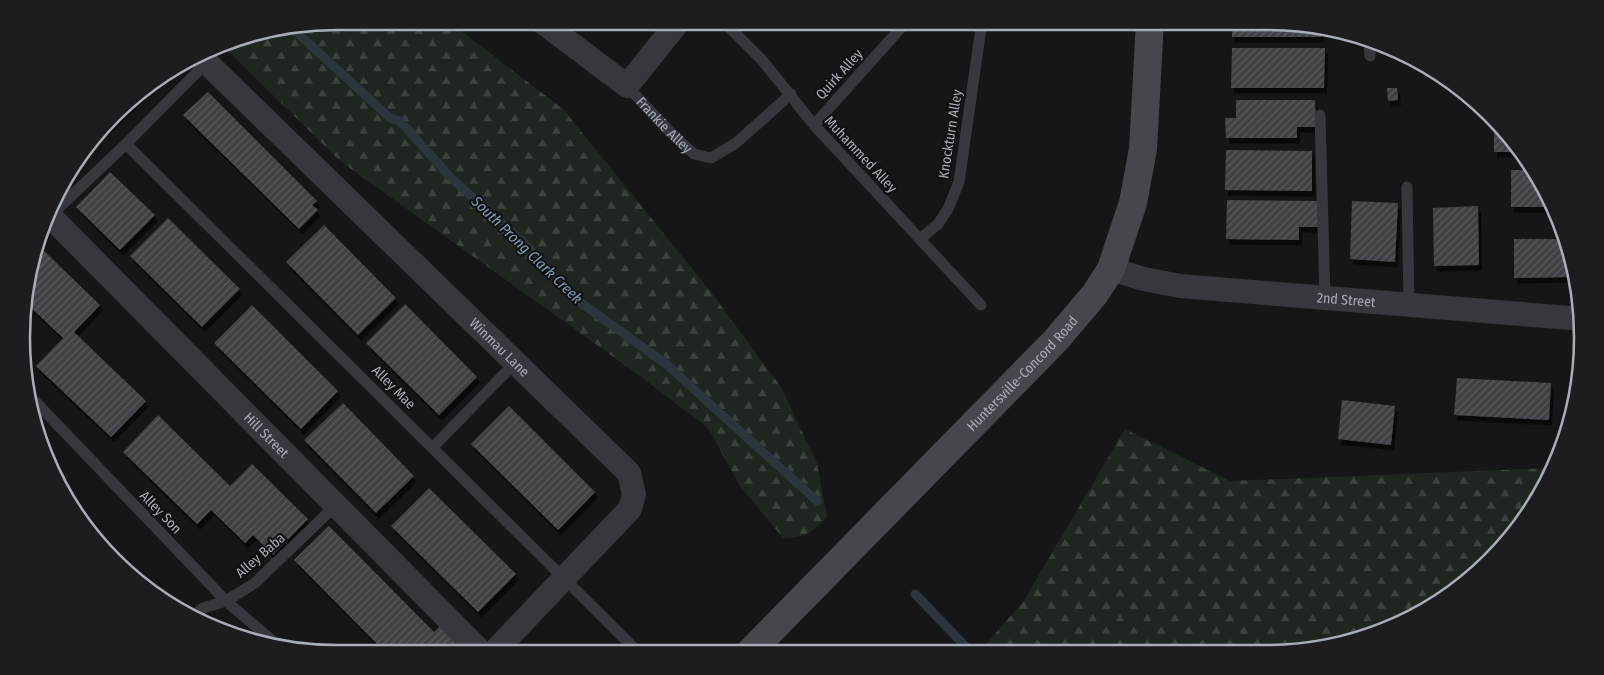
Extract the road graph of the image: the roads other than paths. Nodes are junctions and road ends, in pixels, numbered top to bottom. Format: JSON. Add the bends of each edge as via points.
{"nodes":[{"id":1,"x":552,"y":30,"type":"edge"},
{"id":2,"x":672,"y":30,"type":"edge"},
{"id":3,"x":732,"y":30,"type":"edge"},
{"id":4,"x":899,"y":30,"type":"edge"},
{"id":5,"x":981,"y":30,"type":"edge"},
{"id":6,"x":1150,"y":30,"type":"edge"},
{"id":7,"x":1370,"y":48,"type":"edge"},
{"id":8,"x":1370,"y":56,"type":"dead end"},
{"id":9,"x":204,"y":60,"type":"edge"},
{"id":10,"x":203,"y":61,"type":"edge"},
{"id":11,"x":627,"y":86,"type":"junction"},
{"id":12,"x":791,"y":94,"type":"junction"},
{"id":13,"x":1320,"y":115,"type":"dead end"},
{"id":14,"x":814,"y":125,"type":"junction"},
{"id":15,"x":126,"y":144,"type":"junction"},
{"id":16,"x":1407,"y":186,"type":"dead end"},
{"id":17,"x":59,"y":208,"type":"edge"},
{"id":18,"x":53,"y":219,"type":"edge"},
{"id":19,"x":920,"y":240,"type":"junction"},
{"id":20,"x":1111,"y":269,"type":"junction"},
{"id":21,"x":1325,"y":299,"type":"junction"},
{"id":22,"x":980,"y":305,"type":"dead end"},
{"id":23,"x":1408,"y":305,"type":"junction"},
{"id":24,"x":1573,"y":318,"type":"edge"},
{"id":25,"x":515,"y":363,"type":"junction"},
{"id":26,"x":37,"y":404,"type":"edge"},
{"id":27,"x":433,"y":447,"type":"junction"},
{"id":28,"x":336,"y":505,"type":"junction"},
{"id":29,"x":565,"y":577,"type":"junction"},
{"id":30,"x":226,"y":601,"type":"junction"},
{"id":31,"x":199,"y":612,"type":"edge"},
{"id":32,"x":268,"y":637,"type":"edge"},
{"id":33,"x":474,"y":645,"type":"edge"},
{"id":34,"x":501,"y":645,"type":"edge"},
{"id":35,"x":631,"y":645,"type":"edge"},
{"id":36,"x":763,"y":645,"type":"edge"}],
"edges":[{"from":1,"to":11,"type":"street","name":"Frankie Alley"},
{"from":2,"to":11,"type":"street"},
{"from":3,"to":12,"type":"lane","name":"Muhammed Alley"},
{"from":4,"to":14,"type":"lane","name":"Quirk Alley"},
{"from":5,"to":19,"type":"lane","name":"Knockturn Alley","via":[[959,182],[938,224]]},
{"from":6,"to":20,"type":"main road","name":"Huntersville-Concord Road","via":[[1144,149],[1133,203]]},
{"from":7,"to":8,"type":"lane"},
{"from":9,"to":25,"type":"street","name":"Winmau Lane"},
{"from":10,"to":15,"type":"lane"},
{"from":11,"to":12,"type":"lane","name":"Frankie Alley","via":[[694,154],[711,158],[736,144]]},
{"from":12,"to":14,"type":"lane","name":"Muhammed Alley"},
{"from":13,"to":21,"type":"lane"},
{"from":14,"to":19,"type":"lane","name":"Muhammed Alley"},
{"from":15,"to":17,"type":"lane"},
{"from":15,"to":27,"type":"lane","name":"Alley Mae"},
{"from":16,"to":23,"type":"lane"},
{"from":18,"to":28,"type":"street","name":"Hill Street"},
{"from":19,"to":22,"type":"lane","name":"Muhammed Alley"},
{"from":20,"to":21,"type":"street","name":"2nd Street","via":[[1180,286]]},
{"from":20,"to":36,"type":"main road","name":"Huntersville-Concord Road","via":[[1095,294],[1056,340]]},
{"from":21,"to":23,"type":"street","name":"2nd Street"},
{"from":23,"to":24,"type":"street","name":"2nd Street"},
{"from":25,"to":27,"type":"lane"},
{"from":25,"to":29,"type":"street","name":"Winmau Lane","via":[[628,473],[634,494],[630,509]]},
{"from":26,"to":30,"type":"lane","name":"Alley Son"},
{"from":27,"to":29,"type":"lane","name":"Alley Mae"},
{"from":28,"to":30,"type":"lane","name":"Alley Baba","via":[[255,583]]},
{"from":28,"to":33,"type":"street","name":"Hill Street"},
{"from":29,"to":34,"type":"street","name":"Winmau Lane"},
{"from":29,"to":35,"type":"lane","name":"Alley Mae"},
{"from":30,"to":31,"type":"lane","name":"Alley Baba"},
{"from":30,"to":32,"type":"lane","name":"Alley Son"}]}
